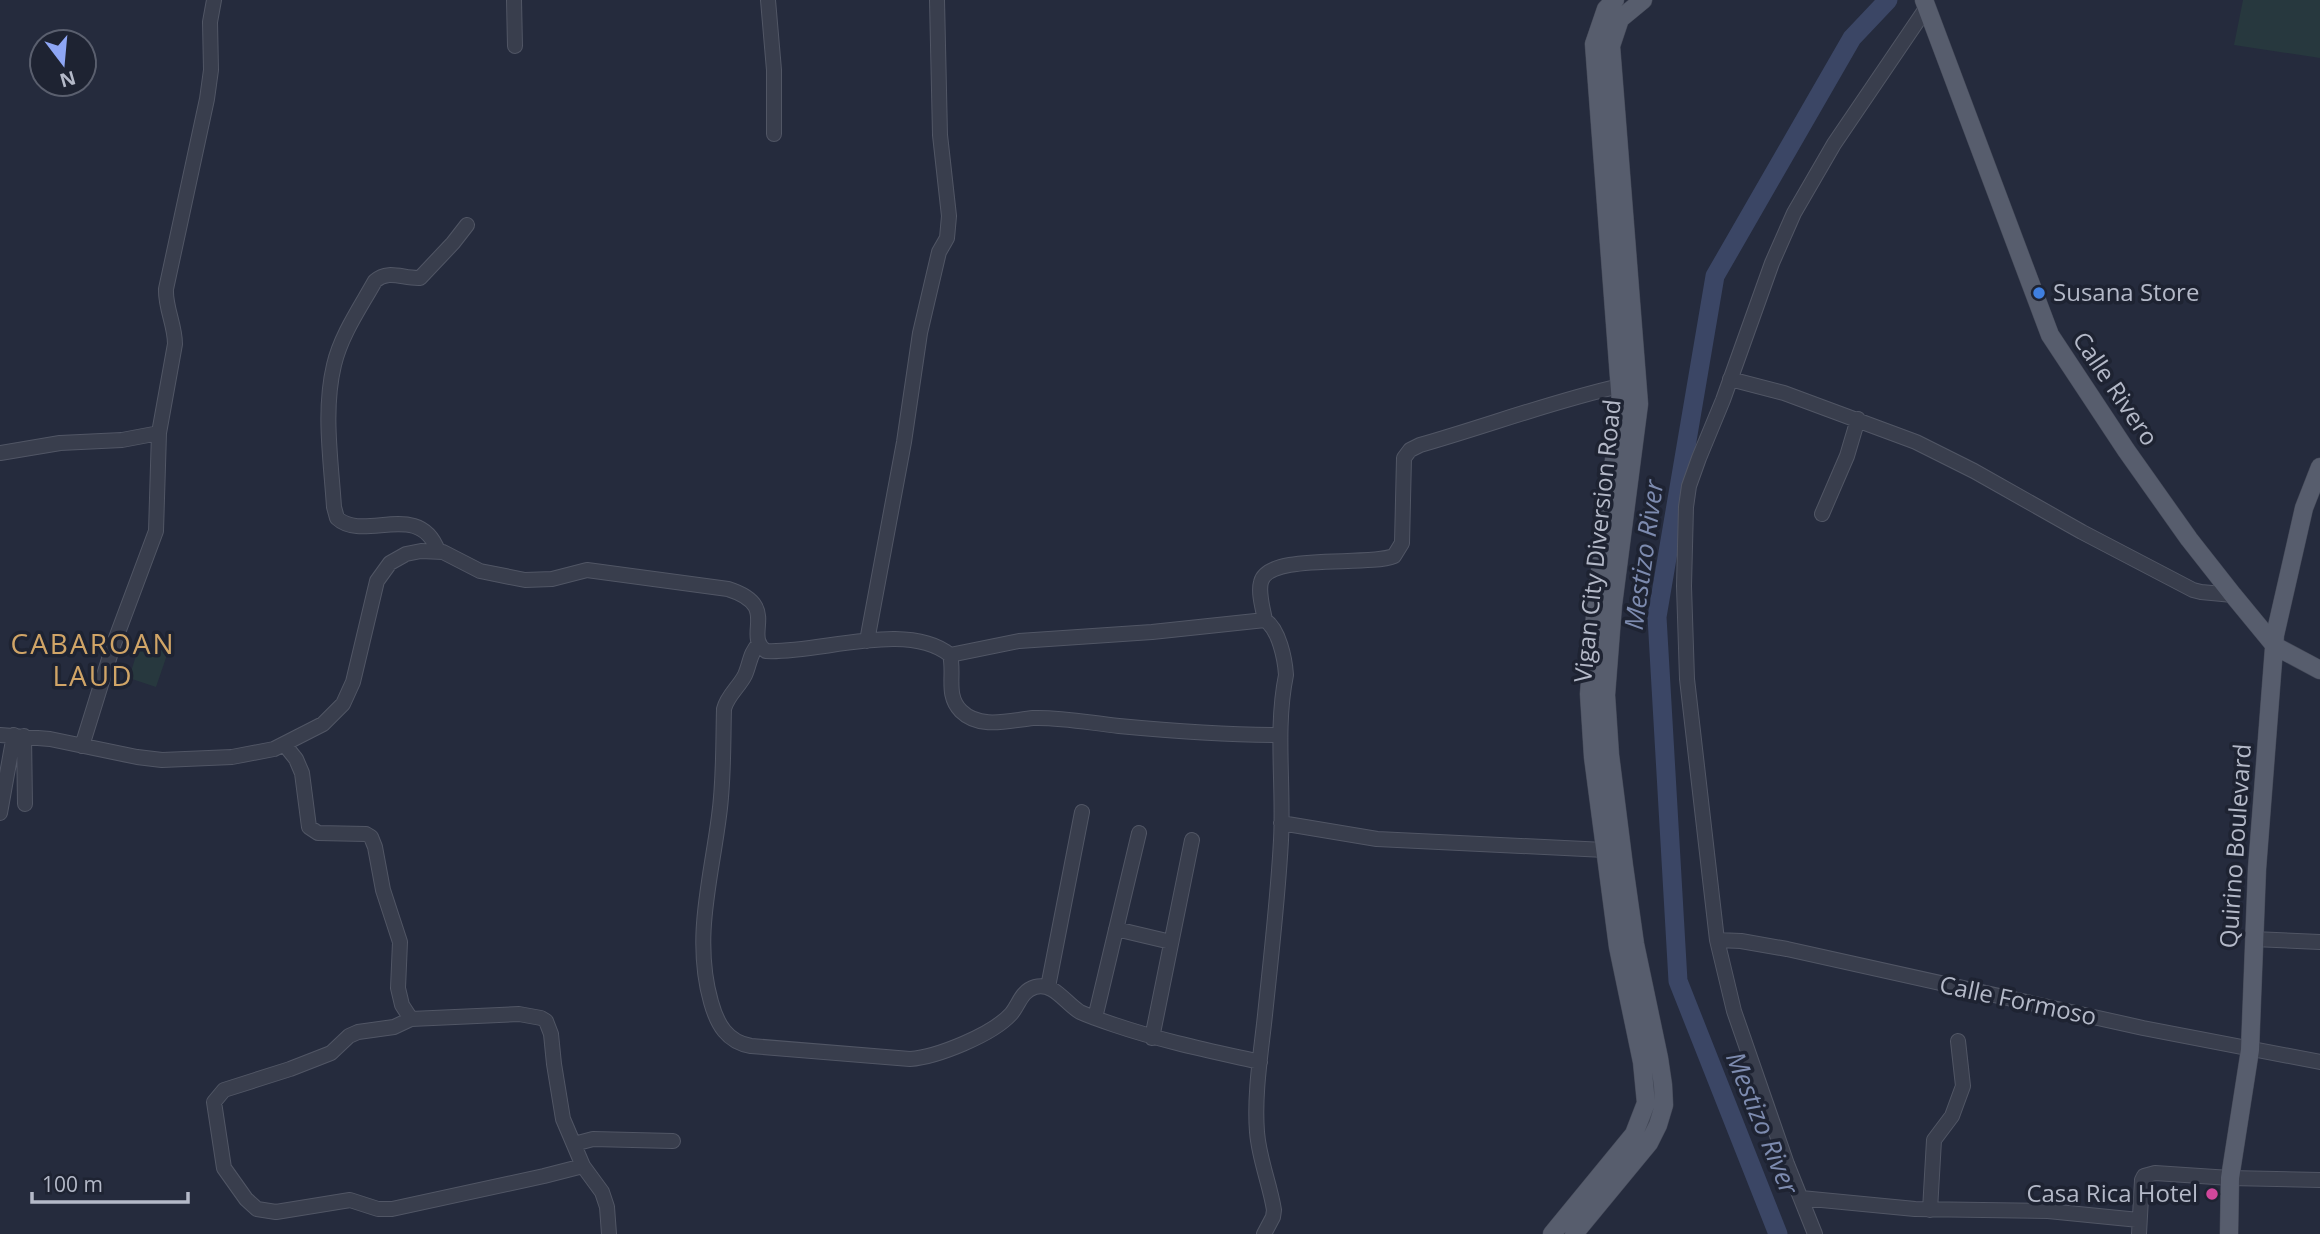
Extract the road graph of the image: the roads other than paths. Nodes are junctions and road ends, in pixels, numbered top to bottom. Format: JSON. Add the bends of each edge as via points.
{"nodes":[{"id":1,"x":214,"y":0,"type":"edge"},
{"id":2,"x":514,"y":0,"type":"edge"},
{"id":3,"x":768,"y":0,"type":"edge"},
{"id":4,"x":937,"y":0,"type":"edge"},
{"id":5,"x":1615,"y":0,"type":"edge"},
{"id":6,"x":1643,"y":0,"type":"edge"},
{"id":7,"x":1925,"y":4,"type":"edge"},
{"id":8,"x":515,"y":46,"type":"dead end"},
{"id":9,"x":775,"y":134,"type":"dead end"},
{"id":10,"x":1613,"y":198,"type":"junction"},
{"id":11,"x":467,"y":225,"type":"dead end"},
{"id":12,"x":1730,"y":379,"type":"junction"},
{"id":13,"x":1620,"y":386,"type":"junction"},
{"id":14,"x":1858,"y":419,"type":"junction"},
{"id":15,"x":159,"y":433,"type":"junction"},
{"id":16,"x":0,"y":453,"type":"edge"},
{"id":17,"x":2320,"y":467,"type":"edge"},
{"id":18,"x":1822,"y":514,"type":"dead end"},
{"id":19,"x":438,"y":551,"type":"junction"},
{"id":20,"x":2233,"y":595,"type":"junction"},
{"id":21,"x":1265,"y":620,"type":"junction"},
{"id":22,"x":867,"y":641,"type":"junction"},
{"id":23,"x":759,"y":644,"type":"junction"},
{"id":24,"x":2275,"y":646,"type":"junction"},
{"id":25,"x":950,"y":655,"type":"junction"},
{"id":26,"x":2320,"y":670,"type":"edge"},
{"id":27,"x":1279,"y":735,"type":"junction"},
{"id":28,"x":13,"y":736,"type":"edge"},
{"id":29,"x":284,"y":744,"type":"junction"},
{"id":30,"x":82,"y":746,"type":"junction"},
{"id":31,"x":26,"y":804,"type":"dead end"},
{"id":32,"x":1082,"y":812,"type":"dead end"},
{"id":33,"x":0,"y":813,"type":"edge"},
{"id":34,"x":1281,"y":823,"type":"junction"},
{"id":35,"x":1139,"y":833,"type":"dead end"},
{"id":36,"x":1192,"y":841,"type":"dead end"},
{"id":37,"x":1605,"y":850,"type":"junction"},
{"id":38,"x":1616,"y":867,"type":"junction"},
{"id":39,"x":1116,"y":929,"type":"junction"},
{"id":40,"x":2253,"y":939,"type":"junction"},
{"id":41,"x":1717,"y":940,"type":"junction"},
{"id":42,"x":1171,"y":942,"type":"junction"},
{"id":43,"x":2320,"y":942,"type":"edge"},
{"id":44,"x":1048,"y":987,"type":"junction"},
{"id":45,"x":411,"y":1018,"type":"junction"},
{"id":46,"x":1095,"y":1018,"type":"junction"},
{"id":47,"x":1152,"y":1038,"type":"junction"},
{"id":48,"x":1958,"y":1041,"type":"dead end"},
{"id":49,"x":2250,"y":1050,"type":"junction"},
{"id":50,"x":1260,"y":1062,"type":"junction"},
{"id":51,"x":2320,"y":1062,"type":"edge"},
{"id":52,"x":673,"y":1141,"type":"dead end"},
{"id":53,"x":574,"y":1144,"type":"junction"},
{"id":54,"x":583,"y":1166,"type":"junction"},
{"id":55,"x":2230,"y":1178,"type":"junction"},
{"id":56,"x":2320,"y":1180,"type":"edge"},
{"id":57,"x":1801,"y":1198,"type":"junction"},
{"id":58,"x":1930,"y":1210,"type":"junction"},
{"id":59,"x":2139,"y":1227,"type":"edge"},
{"id":60,"x":610,"y":1234,"type":"edge"},
{"id":61,"x":1264,"y":1234,"type":"edge"},
{"id":62,"x":1552,"y":1234,"type":"edge"},
{"id":63,"x":1574,"y":1234,"type":"edge"},
{"id":64,"x":1815,"y":1234,"type":"edge"},
{"id":65,"x":2230,"y":1234,"type":"edge"}],
"edges":[{"from":1,"to":15,"type":"street","via":[[207,99],[166,289],[175,344]]},
{"from":2,"to":8,"type":"street"},
{"from":3,"to":9,"type":"street"},
{"from":4,"to":22,"type":"street","via":[[947,237],[939,252],[920,333]]},
{"from":5,"to":10,"type":"main road","name":"Vigan City Diversion Road","via":[[1606,9],[1594,44]]},
{"from":6,"to":10,"type":"main road","name":"Vigan City Diversion Road","via":[[1620,19],[1611,46]]},
{"from":7,"to":12,"type":"street","via":[[1794,213]]},
{"from":7,"to":20,"type":"main road","name":"Calle Rivero","via":[[2050,335],[2140,470]]},
{"from":10,"to":13,"type":"main road","name":"Vigan City Diversion Road"},
{"from":10,"to":38,"type":"main road","name":"Vigan City Diversion Road","via":[[1639,404],[1606,695]]},
{"from":11,"to":19,"type":"street","via":[[420,278],[390,274],[375,281],[343,341],[332,377],[329,428],[337,518],[357,526],[409,525],[432,537]]},
{"from":12,"to":14,"type":"street"},
{"from":12,"to":41,"type":"street","via":[[1689,486],[1684,550],[1687,679]]},
{"from":13,"to":21,"type":"street","via":[[1410,450],[1404,458],[1399,552],[1373,561],[1278,566],[1261,581]]},
{"from":13,"to":37,"type":"main road","name":"Vigan City Diversion Road","via":[[1589,694]]},
{"from":14,"to":18,"type":"street"},
{"from":14,"to":20,"type":"street","via":[[1974,471],[2193,590]]},
{"from":15,"to":16,"type":"street"},
{"from":15,"to":30,"type":"street","via":[[156,531]]},
{"from":17,"to":24,"type":"main road","name":"Quirino Boulevard","via":[[2305,508]]},
{"from":19,"to":23,"type":"street","via":[[506,578],[543,580],[587,570],[728,589],[755,603]]},
{"from":19,"to":29,"type":"street","via":[[406,554],[383,571],[343,704],[329,720]]},
{"from":20,"to":24,"type":"main road","name":"Calle Rivero"},
{"from":21,"to":25,"type":"street","via":[[1019,641]]},
{"from":21,"to":27,"type":"street","via":[[1271,624],[1285,665]]},
{"from":22,"to":23,"type":"street","via":[[770,652]]},
{"from":22,"to":25,"type":"street","via":[[914,640]]},
{"from":23,"to":44,"type":"street","via":[[724,709],[720,814],[702,927],[706,984],[725,1032],[751,1046],[918,1059],[979,1036],[1009,1016],[1029,990]]},
{"from":24,"to":26,"type":"main road","name":"Calle Rivero"},
{"from":24,"to":40,"type":"main road","name":"Quirino Boulevard"},
{"from":25,"to":27,"type":"street","via":[[955,702],[978,720],[1053,718]]},
{"from":27,"to":34,"type":"street"},
{"from":28,"to":30,"type":"street"},
{"from":28,"to":31,"type":"street"},
{"from":28,"to":33,"type":"street"},
{"from":29,"to":30,"type":"street","via":[[232,757],[174,760]]},
{"from":29,"to":45,"type":"street","via":[[302,773],[309,827],[318,834],[366,834],[373,841],[400,942],[400,998]]},
{"from":32,"to":44,"type":"street"},
{"from":34,"to":37,"type":"street","via":[[1377,839]]},
{"from":34,"to":50,"type":"street"},
{"from":35,"to":39,"type":"street"},
{"from":36,"to":42,"type":"street"},
{"from":37,"to":38,"type":"main road","name":"Vigan City Diversion Road"},
{"from":38,"to":62,"type":"main road","name":"Vigan City Diversion Road","via":[[1618,947],[1646,1103],[1634,1134]]},
{"from":38,"to":63,"type":"main road","name":"Vigan City Diversion Road","via":[[1659,1058],[1664,1105],[1649,1143]]},
{"from":39,"to":42,"type":"street"},
{"from":39,"to":46,"type":"street"},
{"from":40,"to":43,"type":"street"},
{"from":40,"to":49,"type":"main road","name":"Quirino Boulevard"},
{"from":41,"to":49,"type":"street","name":"Calle Formoso","via":[[1787,949]]},
{"from":41,"to":57,"type":"street","via":[[1734,1011]]},
{"from":42,"to":47,"type":"street"},
{"from":44,"to":46,"type":"street"},
{"from":45,"to":53,"type":"street","via":[[519,1014],[546,1021],[564,1119]]},
{"from":45,"to":54,"type":"street","via":[[394,1027],[353,1034],[331,1053],[224,1090],[216,1097],[213,1108],[224,1168],[251,1205],[276,1212],[350,1200],[392,1209]]},
{"from":46,"to":47,"type":"street"},
{"from":47,"to":50,"type":"street"},
{"from":48,"to":58,"type":"street","via":[[1963,1086],[1952,1116],[1934,1140]]},
{"from":49,"to":51,"type":"street","name":"Calle Formoso"},
{"from":49,"to":55,"type":"main road","name":"Quirino Boulevard"},
{"from":50,"to":61,"type":"street","via":[[1257,1134],[1274,1210]]},
{"from":52,"to":53,"type":"street","via":[[593,1139]]},
{"from":53,"to":54,"type":"street"},
{"from":54,"to":60,"type":"street","via":[[602,1192]]},
{"from":55,"to":56,"type":"street"},
{"from":55,"to":59,"type":"street","via":[[2155,1173],[2143,1177]]},
{"from":55,"to":65,"type":"main road","name":"Quirino Boulevard"},
{"from":57,"to":58,"type":"street"},
{"from":57,"to":64,"type":"street"},
{"from":58,"to":59,"type":"street","via":[[2048,1211]]}]}
